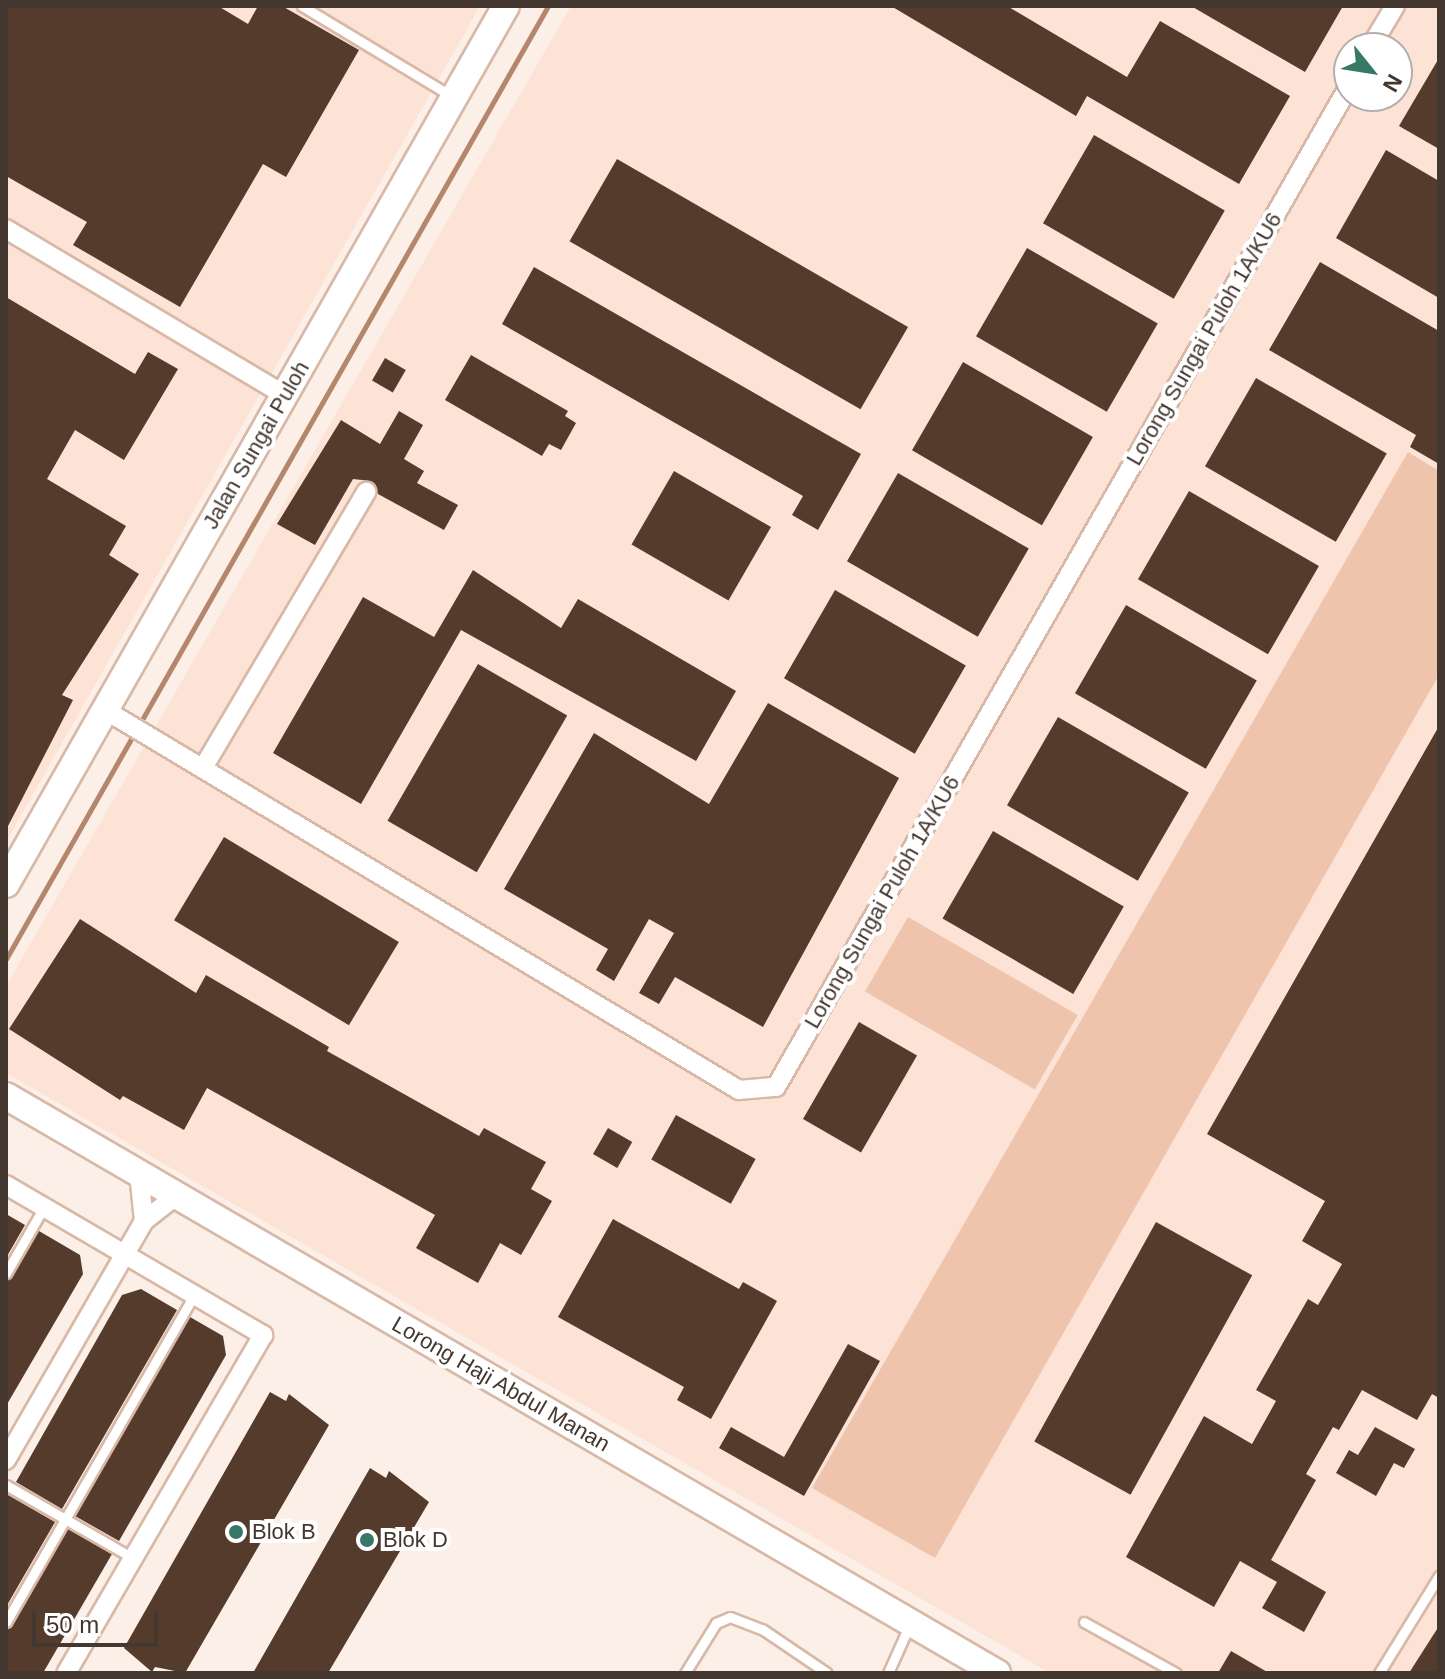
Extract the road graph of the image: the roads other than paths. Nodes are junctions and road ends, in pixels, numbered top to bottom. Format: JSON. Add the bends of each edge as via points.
{"nodes":[{"id":1,"x":302,"y":6,"type":"edge"},
{"id":2,"x":506,"y":6,"type":"edge"},
{"id":3,"x":1395,"y":6,"type":"edge"},
{"id":4,"x":1380,"y":32,"type":"edge"},
{"id":5,"x":454,"y":97,"type":"junction"},
{"id":6,"x":1334,"y":112,"type":"edge"},
{"id":7,"x":6,"y":229,"type":"edge"},
{"id":8,"x":285,"y":395,"type":"junction"},
{"id":9,"x":366,"y":492,"type":"dead end"},
{"id":10,"x":114,"y":716,"type":"junction"},
{"id":11,"x":203,"y":768,"type":"junction"},
{"id":12,"x":6,"y":884,"type":"edge"},
{"id":13,"x":6,"y":1096,"type":"edge"},
{"id":14,"x":139,"y":1173,"type":"junction"},
{"id":15,"x":6,"y":1185,"type":"edge"},
{"id":16,"x":177,"y":1195,"type":"junction"},
{"id":17,"x":44,"y":1207,"type":"junction"},
{"id":18,"x":144,"y":1221,"type":"junction"},
{"id":19,"x":124,"y":1255,"type":"junction"},
{"id":20,"x":6,"y":1273,"type":"edge"},
{"id":21,"x":194,"y":1295,"type":"junction"},
{"id":22,"x":6,"y":1460,"type":"edge"},
{"id":23,"x":6,"y":1485,"type":"edge"},
{"id":24,"x":65,"y":1519,"type":"junction"},
{"id":25,"x":133,"y":1558,"type":"junction"},
{"id":26,"x":1439,"y":1576,"type":"edge"},
{"id":27,"x":905,"y":1619,"type":"junction"},
{"id":28,"x":6,"y":1622,"type":"edge"},
{"id":29,"x":1084,"y":1622,"type":"dead end"},
{"id":30,"x":890,"y":1672,"type":"edge"},
{"id":31,"x":1382,"y":1672,"type":"edge"},
{"id":32,"x":66,"y":1673,"type":"edge"},
{"id":33,"x":685,"y":1673,"type":"edge"},
{"id":34,"x":827,"y":1673,"type":"edge"},
{"id":35,"x":997,"y":1673,"type":"edge"},
{"id":36,"x":1176,"y":1673,"type":"edge"}],
"edges":[{"from":1,"to":5,"type":"lane"},
{"from":2,"to":5,"type":"street","name":"Jalan Sungai Puloh"},
{"from":3,"to":4,"type":"street"},
{"from":5,"to":8,"type":"street","name":"Jalan Sungai Puloh"},
{"from":6,"to":11,"type":"street","name":"Lorong Sungai Puloh 1A/KU6","via":[[776,1087],[739,1090]]},
{"from":7,"to":8,"type":"street"},
{"from":8,"to":10,"type":"street","name":"Jalan Sungai Puloh"},
{"from":9,"to":11,"type":"street"},
{"from":10,"to":11,"type":"street","name":"Lorong Sungai Puloh 1A/KU6"},
{"from":10,"to":12,"type":"street","name":"Jalan Sungai Puloh"},
{"from":13,"to":14,"type":"street","name":"Lorong Haji Abdul Manan"},
{"from":14,"to":16,"type":"street","name":"Lorong Haji Abdul Manan"},
{"from":14,"to":18,"type":"street"},
{"from":15,"to":17,"type":"street"},
{"from":16,"to":18,"type":"street"},
{"from":16,"to":27,"type":"street","name":"Lorong Haji Abdul Manan"},
{"from":17,"to":19,"type":"street"},
{"from":17,"to":20,"type":"lane"},
{"from":18,"to":19,"type":"street"},
{"from":19,"to":21,"type":"street"},
{"from":19,"to":22,"type":"street"},
{"from":21,"to":24,"type":"lane"},
{"from":21,"to":25,"type":"street","via":[[263,1335]]},
{"from":23,"to":24,"type":"lane"},
{"from":24,"to":25,"type":"lane"},
{"from":24,"to":28,"type":"lane"},
{"from":25,"to":32,"type":"street"},
{"from":26,"to":31,"type":"lane"},
{"from":27,"to":30,"type":"lane","via":[[911,1629]]},
{"from":27,"to":35,"type":"street","name":"Lorong Haji Abdul Manan"},
{"from":29,"to":36,"type":"lane"},
{"from":33,"to":34,"type":"lane","via":[[716,1623],[730,1617],[762,1629]]}]}
